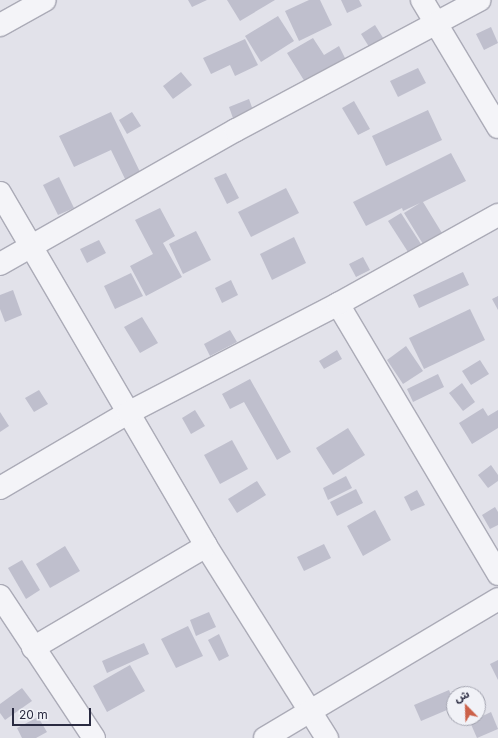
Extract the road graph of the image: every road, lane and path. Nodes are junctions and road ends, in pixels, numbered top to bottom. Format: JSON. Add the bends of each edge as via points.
{"nodes":[{"id":1,"x":45,"y":0,"type":"edge"},
{"id":2,"x":422,"y":0,"type":"edge"},
{"id":3,"x":479,"y":0,"type":"edge"},
{"id":4,"x":437,"y":23,"type":"junction"},
{"id":5,"x":0,"y":25,"type":"edge"},
{"id":6,"x":498,"y":127,"type":"edge"},
{"id":7,"x":0,"y":193,"type":"edge"},
{"id":8,"x":498,"y":215,"type":"edge"},
{"id":9,"x":31,"y":245,"type":"junction"},
{"id":10,"x":0,"y":264,"type":"edge"},
{"id":11,"x":338,"y":304,"type":"junction"},
{"id":12,"x":128,"y":413,"type":"junction"},
{"id":13,"x":0,"y":488,"type":"edge"},
{"id":14,"x":206,"y":546,"type":"junction"},
{"id":15,"x":498,"y":574,"type":"edge"},
{"id":16,"x":0,"y":596,"type":"edge"},
{"id":17,"x":498,"y":599,"type":"edge"},
{"id":18,"x":33,"y":648,"type":"junction"},
{"id":19,"x":311,"y":710,"type":"junction"},
{"id":20,"x":94,"y":738,"type":"edge"},
{"id":21,"x":265,"y":738,"type":"edge"},
{"id":22,"x":327,"y":738,"type":"edge"}],
"edges":[{"from":1,"to":5,"type":"street"},
{"from":2,"to":4,"type":"street"},
{"from":3,"to":4,"type":"street"},
{"from":4,"to":6,"type":"street"},
{"from":4,"to":9,"type":"street","via":[[236,130]]},
{"from":7,"to":9,"type":"street"},
{"from":8,"to":11,"type":"street"},
{"from":9,"to":10,"type":"street"},
{"from":9,"to":12,"type":"street"},
{"from":11,"to":12,"type":"street"},
{"from":11,"to":15,"type":"street"},
{"from":12,"to":13,"type":"street"},
{"from":12,"to":14,"type":"street"},
{"from":14,"to":18,"type":"street"},
{"from":14,"to":19,"type":"street"},
{"from":16,"to":18,"type":"street"},
{"from":17,"to":19,"type":"street"},
{"from":18,"to":20,"type":"street"},
{"from":19,"to":21,"type":"street"},
{"from":19,"to":22,"type":"street"}]}
